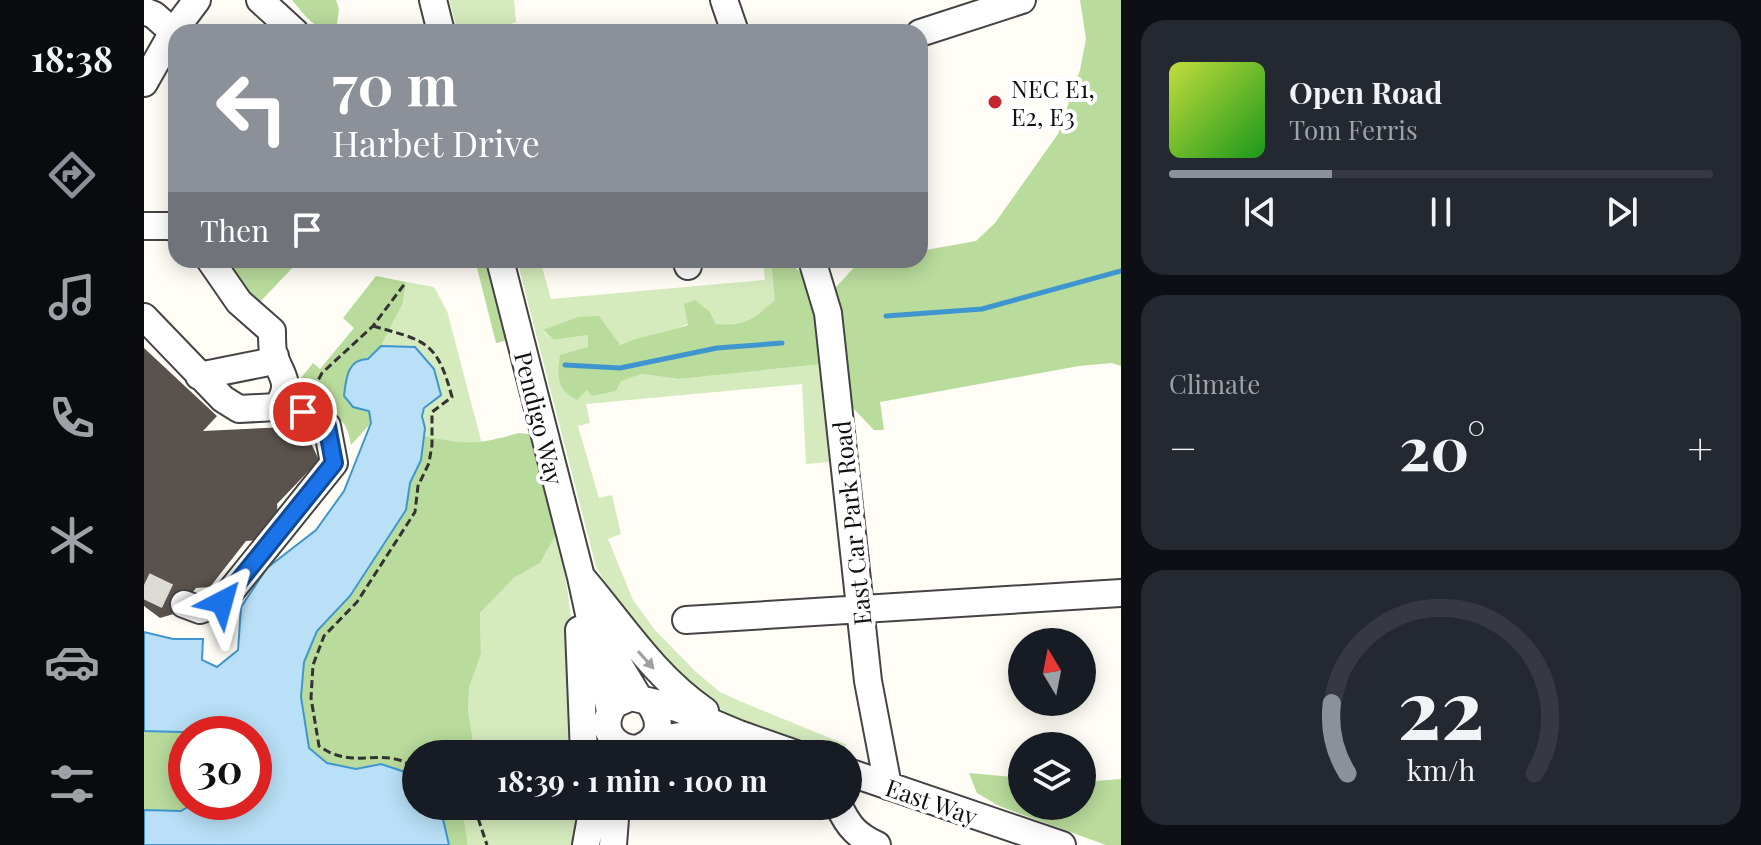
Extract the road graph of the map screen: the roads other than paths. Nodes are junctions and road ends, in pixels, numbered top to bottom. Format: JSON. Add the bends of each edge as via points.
{"nodes":[{"id":1,"x":197,"y":0,"type":"edge"},
{"id":2,"x":260,"y":0,"type":"edge"},
{"id":3,"x":433,"y":0,"type":"edge"},
{"id":4,"x":724,"y":0,"type":"edge"},
{"id":5,"x":1022,"y":0,"type":"edge"},
{"id":6,"x":144,"y":11,"type":"edge"},
{"id":7,"x":179,"y":24,"type":"edge"},
{"id":8,"x":286,"y":24,"type":"edge"},
{"id":9,"x":439,"y":24,"type":"edge"},
{"id":10,"x":732,"y":24,"type":"edge"},
{"id":11,"x":168,"y":28,"type":"edge"},
{"id":12,"x":928,"y":30,"type":"edge"},
{"id":13,"x":168,"y":41,"type":"edge"},
{"id":14,"x":144,"y":83,"type":"edge"},
{"id":15,"x":144,"y":226,"type":"edge"},
{"id":16,"x":168,"y":226,"type":"edge"},
{"id":17,"x":216,"y":268,"type":"edge"},
{"id":18,"x":502,"y":268,"type":"edge"},
{"id":19,"x":816,"y":268,"type":"edge"},
{"id":20,"x":144,"y":317,"type":"edge"},
{"id":21,"x":275,"y":356,"type":"junction"},
{"id":22,"x":199,"y":376,"type":"junction"},
{"id":23,"x":290,"y":409,"type":"junction"},
{"id":24,"x":581,"y":577,"type":"junction"},
{"id":25,"x":1121,"y":593,"type":"edge"},
{"id":26,"x":184,"y":604,"type":"tunnel mouth"},
{"id":27,"x":860,"y":608,"type":"junction"},
{"id":28,"x":686,"y":620,"type":"dead end"},
{"id":29,"x":644,"y":701,"type":"junction"},
{"id":30,"x":607,"y":732,"type":"edge"},
{"id":31,"x":739,"y":734,"type":"junction"},
{"id":32,"x":583,"y":740,"type":"edge"},
{"id":33,"x":647,"y":740,"type":"edge"},
{"id":34,"x":671,"y":740,"type":"edge"},
{"id":35,"x":756,"y":740,"type":"edge"},
{"id":36,"x":862,"y":777,"type":"edge"},
{"id":37,"x":888,"y":786,"type":"junction"},
{"id":38,"x":585,"y":820,"type":"edge"},
{"id":39,"x":590,"y":820,"type":"edge"},
{"id":40,"x":615,"y":820,"type":"edge"},
{"id":41,"x":845,"y":820,"type":"edge"},
{"id":42,"x":586,"y":845,"type":"edge"},
{"id":43,"x":613,"y":845,"type":"edge"},
{"id":44,"x":877,"y":845,"type":"edge"},
{"id":45,"x":1062,"y":845,"type":"edge"}],
"edges":[{"from":1,"to":7,"type":"street"},
{"from":2,"to":8,"type":"street"},
{"from":3,"to":9,"type":"street"},
{"from":4,"to":10,"type":"street"},
{"from":5,"to":12,"type":"street"},
{"from":6,"to":11,"type":"street"},
{"from":13,"to":14,"type":"street"},
{"from":15,"to":16,"type":"street"},
{"from":17,"to":21,"type":"street","via":[[239,302],[272,331]]},
{"from":18,"to":24,"type":"street","name":"Pendigo Way"},
{"from":19,"to":27,"type":"street","name":"East Car Park Road","via":[[828,313]]},
{"from":20,"to":22,"type":"street"},
{"from":21,"to":22,"type":"street"},
{"from":21,"to":23,"type":"street"},
{"from":22,"to":23,"type":"street","via":[[239,409]]},
{"from":23,"to":26,"type":"street","via":[[309,413],[327,426],[334,463],[222,602],[200,610]]},
{"from":24,"to":29,"type":"street","name":"Pendigo Way","via":[[615,658]]},
{"from":24,"to":30,"type":"street","name":"Pendigo Way"},
{"from":24,"to":31,"type":"street","one_way":true,"via":[[663,678]]},
{"from":24,"to":32,"type":"street","via":[[576,605]]},
{"from":25,"to":27,"type":"street"},
{"from":27,"to":28,"type":"street"},
{"from":27,"to":37,"type":"street","name":"East Car Park Road"},
{"from":29,"to":30,"type":"street","via":[[622,699]]},
{"from":29,"to":31,"type":"street","via":[[677,708]]},
{"from":29,"to":33,"type":"street","via":[[657,714],[658,727]]},
{"from":31,"to":34,"type":"street","via":[[693,734]]},
{"from":31,"to":35,"type":"street"},
{"from":36,"to":37,"type":"street","name":"East Way"},
{"from":37,"to":45,"type":"street","name":"East Way"},
{"from":38,"to":42,"type":"street"},
{"from":39,"to":42,"type":"street"},
{"from":40,"to":43,"type":"street"},
{"from":41,"to":44,"type":"street"}]}
